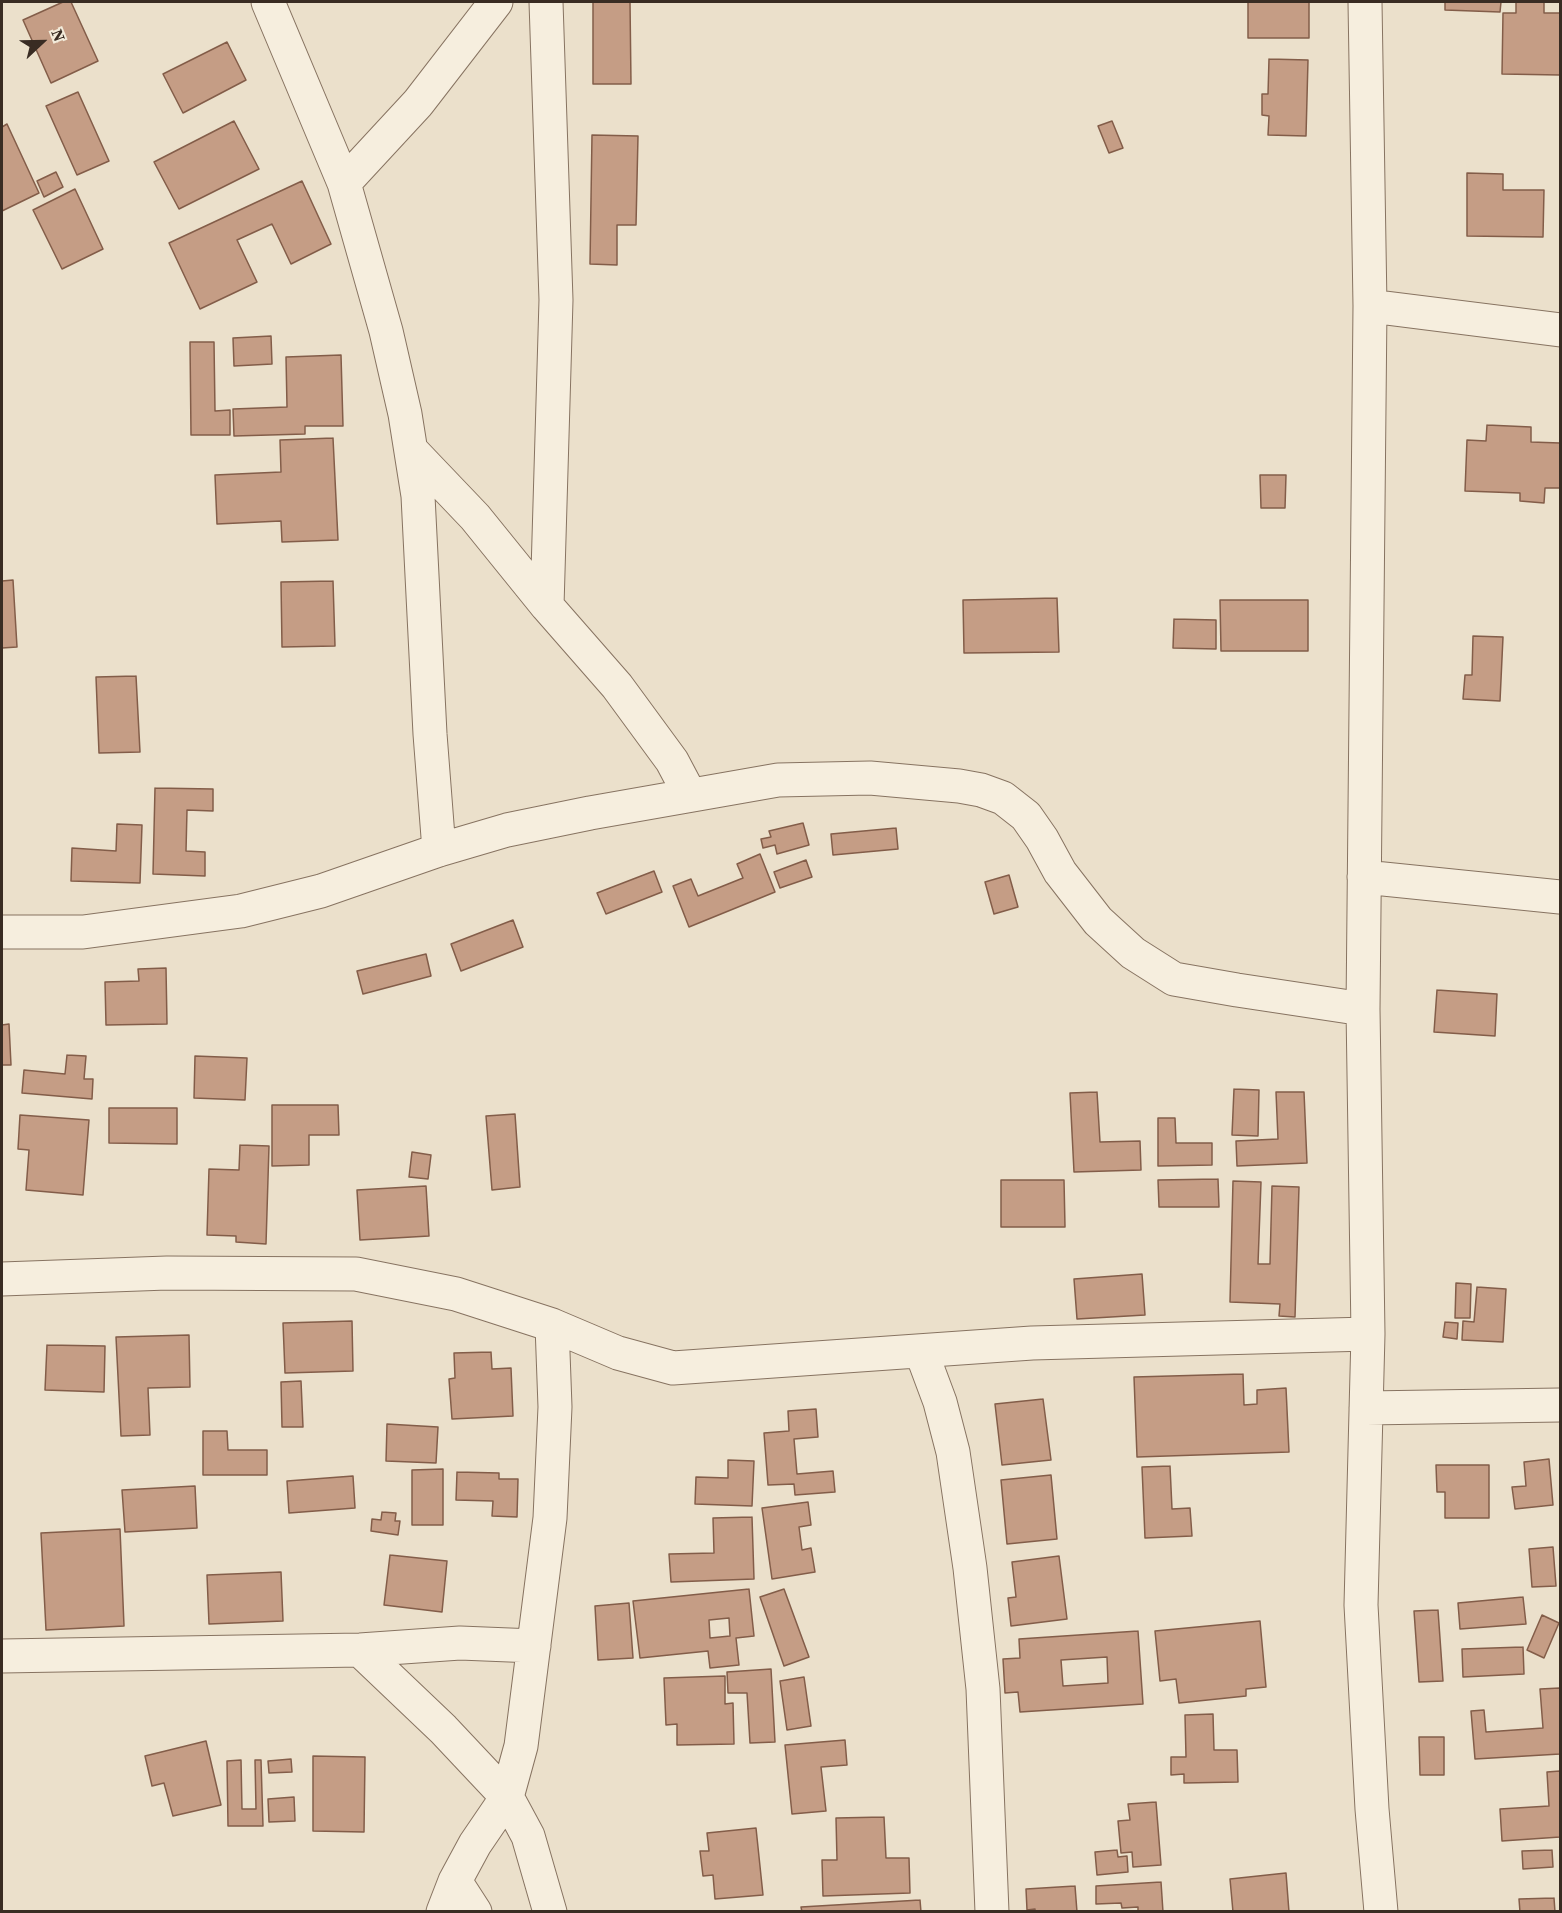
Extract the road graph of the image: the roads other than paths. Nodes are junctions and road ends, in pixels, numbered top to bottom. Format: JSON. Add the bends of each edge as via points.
{"nodes":[{"id":1,"x":268,"y":2,"type":"edge"},
{"id":2,"x":496,"y":2,"type":"edge"},
{"id":3,"x":546,"y":2,"type":"edge"},
{"id":4,"x":1365,"y":2,"type":"edge"},
{"id":5,"x":344,"y":183,"type":"junction"},
{"id":6,"x":1370,"y":306,"type":"junction"},
{"id":7,"x":1560,"y":330,"type":"edge"},
{"id":8,"x":412,"y":451,"type":"junction"},
{"id":9,"x":547,"y":606,"type":"junction"},
{"id":10,"x":690,"y":795,"type":"junction"},
{"id":11,"x":439,"y":850,"type":"junction"},
{"id":12,"x":1364,"y":877,"type":"junction"},
{"id":13,"x":1560,"y":897,"type":"edge"},
{"id":14,"x":2,"y":932,"type":"edge"},
{"id":15,"x":1363,"y":1009,"type":"junction"},
{"id":16,"x":2,"y":1279,"type":"edge"},
{"id":17,"x":552,"y":1325,"type":"junction"},
{"id":18,"x":1368,"y":1334,"type":"junction"},
{"id":19,"x":921,"y":1351,"type":"junction"},
{"id":20,"x":1560,"y":1406,"type":"edge"},
{"id":21,"x":1366,"y":1408,"type":"junction"},
{"id":22,"x":534,"y":1646,"type":"junction"},
{"id":23,"x":360,"y":1650,"type":"junction"},
{"id":24,"x":2,"y":1656,"type":"edge"},
{"id":25,"x":507,"y":1797,"type":"junction"},
{"id":26,"x":455,"y":1881,"type":"junction"},
{"id":27,"x":443,"y":1911,"type":"edge"},
{"id":28,"x":475,"y":1911,"type":"edge"},
{"id":29,"x":550,"y":1911,"type":"edge"},
{"id":30,"x":992,"y":1911,"type":"edge"},
{"id":31,"x":1380,"y":1911,"type":"edge"}],
"edges":[{"from":1,"to":5,"type":"street"},
{"from":2,"to":5,"type":"street","via":[[418,103]]},
{"from":3,"to":9,"type":"street","via":[[556,300]]},
{"from":4,"to":6,"type":"street"},
{"from":5,"to":8,"type":"street","via":[[386,331]]},
{"from":6,"to":7,"type":"street"},
{"from":6,"to":12,"type":"street"},
{"from":8,"to":9,"type":"street","via":[[475,517]]},
{"from":8,"to":11,"type":"street"},
{"from":9,"to":10,"type":"street","via":[[650,729]]},
{"from":10,"to":11,"type":"street","via":[[507,830]]},
{"from":10,"to":15,"type":"street","via":[[789,779],[870,778],[981,790],[1003,798],[1026,816],[1060,872],[1098,921],[1133,953],[1174,979]]},
{"from":11,"to":14,"type":"street","via":[[321,891],[241,911],[83,932]]},
{"from":12,"to":13,"type":"street"},
{"from":12,"to":15,"type":"street"},
{"from":15,"to":18,"type":"street"},
{"from":16,"to":17,"type":"street","via":[[167,1273],[356,1274],[456,1294]]},
{"from":17,"to":19,"type":"street","via":[[618,1353],[673,1368]]},
{"from":17,"to":22,"type":"street","via":[[555,1407],[550,1518]]},
{"from":18,"to":19,"type":"street","via":[[1032,1343]]},
{"from":18,"to":21,"type":"street"},
{"from":19,"to":30,"type":"street","via":[[953,1452],[970,1568],[983,1689]]},
{"from":20,"to":21,"type":"street"},
{"from":21,"to":31,"type":"street","via":[[1361,1605]]},
{"from":22,"to":23,"type":"street","via":[[460,1643]]},
{"from":22,"to":25,"type":"street","via":[[521,1746]]},
{"from":23,"to":24,"type":"street"},
{"from":23,"to":25,"type":"street"},
{"from":25,"to":26,"type":"street"},
{"from":25,"to":29,"type":"street","via":[[528,1836]]},
{"from":26,"to":27,"type":"street"},
{"from":26,"to":28,"type":"street"}]}
